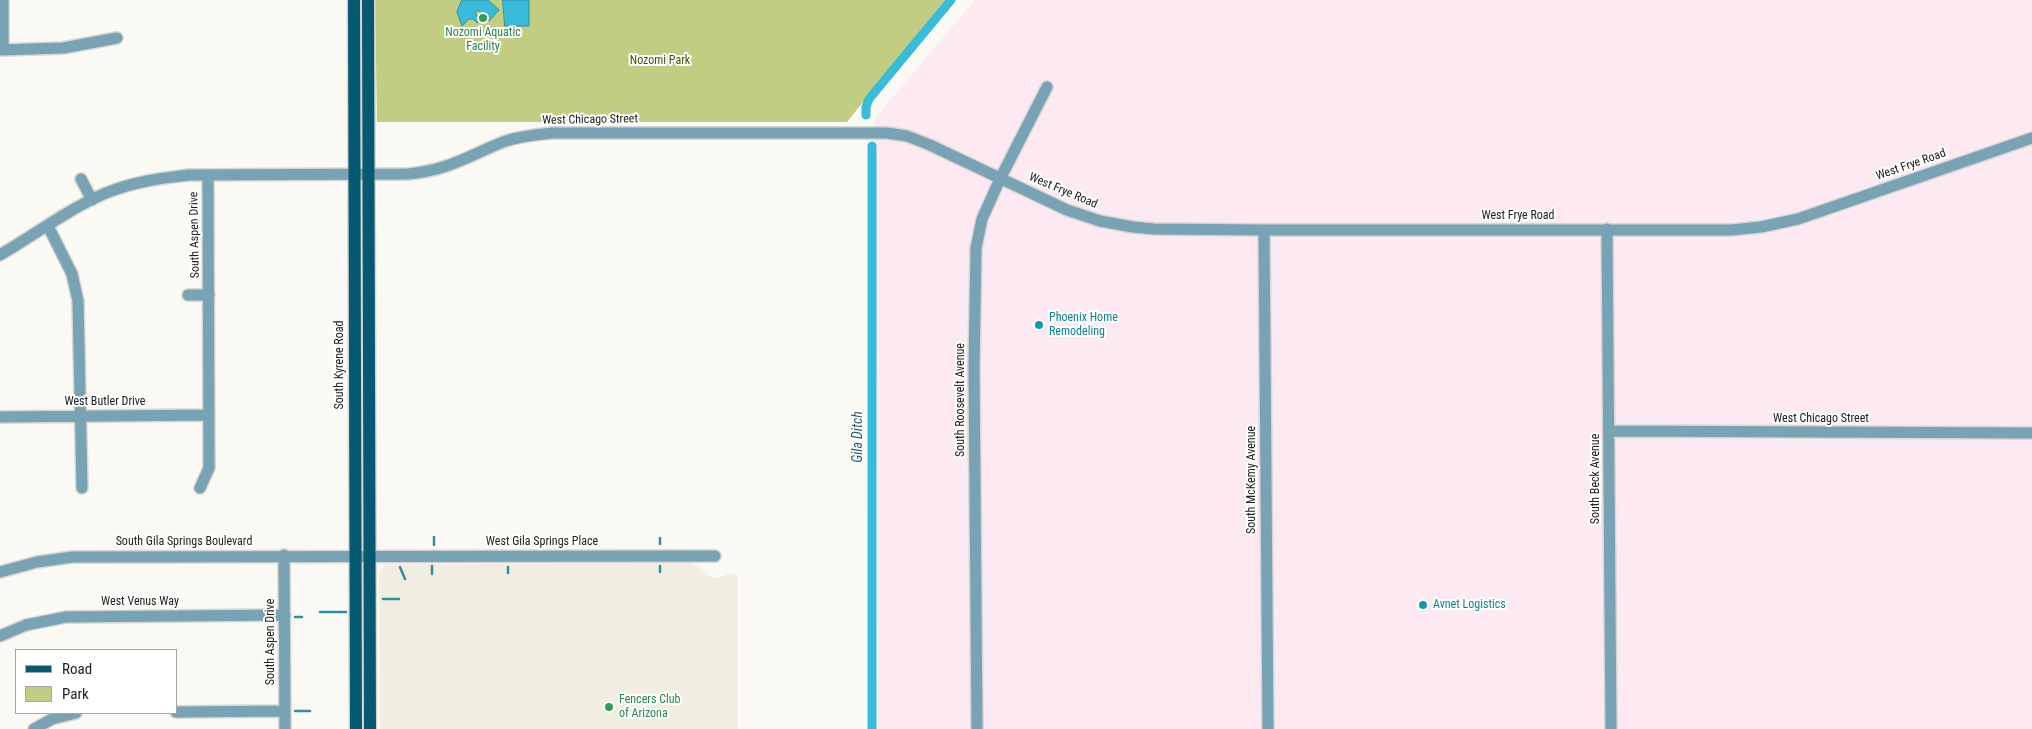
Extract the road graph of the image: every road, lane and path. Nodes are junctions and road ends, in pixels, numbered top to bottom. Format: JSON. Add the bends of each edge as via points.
{"nodes":[{"id":1,"x":3,"y":0,"type":"edge"},
{"id":2,"x":354,"y":0,"type":"edge"},
{"id":3,"x":368,"y":0,"type":"edge"},
{"id":4,"x":117,"y":38,"type":"dead end"},
{"id":5,"x":2,"y":50,"type":"edge"},
{"id":6,"x":1047,"y":87,"type":"dead end"},
{"id":7,"x":2032,"y":138,"type":"edge"},
{"id":8,"x":353,"y":174,"type":"junction"},
{"id":9,"x":368,"y":174,"type":"junction"},
{"id":10,"x":208,"y":175,"type":"junction"},
{"id":11,"x":1000,"y":178,"type":"junction"},
{"id":12,"x":81,"y":179,"type":"dead end"},
{"id":13,"x":92,"y":200,"type":"junction"},
{"id":14,"x":48,"y":226,"type":"junction"},
{"id":15,"x":1607,"y":229,"type":"junction"},
{"id":16,"x":1264,"y":230,"type":"junction"},
{"id":17,"x":0,"y":255,"type":"edge"},
{"id":18,"x":209,"y":295,"type":"junction"},
{"id":19,"x":188,"y":296,"type":"dead end"},
{"id":20,"x":209,"y":415,"type":"junction"},
{"id":21,"x":80,"y":416,"type":"junction"},
{"id":22,"x":0,"y":417,"type":"edge"},
{"id":23,"x":1610,"y":431,"type":"junction"},
{"id":24,"x":2032,"y":434,"type":"edge"},
{"id":25,"x":82,"y":488,"type":"dead end"},
{"id":26,"x":200,"y":488,"type":"dead end"},
{"id":27,"x":284,"y":556,"type":"junction"},
{"id":28,"x":355,"y":556,"type":"junction"},
{"id":29,"x":369,"y":556,"type":"junction"},
{"id":30,"x":715,"y":556,"type":"dead end"},
{"id":31,"x":0,"y":570,"type":"edge"},
{"id":32,"x":284,"y":615,"type":"junction"},
{"id":33,"x":0,"y":636,"type":"edge"},
{"id":34,"x":178,"y":712,"type":"edge"},
{"id":35,"x":285,"y":712,"type":"junction"},
{"id":36,"x":72,"y":714,"type":"edge"},
{"id":37,"x":34,"y":729,"type":"edge"},
{"id":38,"x":285,"y":729,"type":"edge"},
{"id":39,"x":356,"y":729,"type":"edge"},
{"id":40,"x":370,"y":729,"type":"edge"},
{"id":41,"x":977,"y":729,"type":"edge"},
{"id":42,"x":1268,"y":729,"type":"edge"},
{"id":43,"x":1611,"y":729,"type":"edge"}],
"edges":[{"from":1,"to":5,"type":"street"},
{"from":2,"to":8,"type":"main road","name":"South Kyrene Road"},
{"from":3,"to":9,"type":"main road"},
{"from":4,"to":5,"type":"street","via":[[63,48]]},
{"from":6,"to":11,"type":"street","name":"South Roosevelt Avenue"},
{"from":7,"to":15,"type":"street","name":"West Frye Road","via":[[1787,222],[1731,230]]},
{"from":8,"to":9,"type":"street","name":"West Chicago Street"},
{"from":8,"to":10,"type":"street","name":"West Chicago Street"},
{"from":8,"to":28,"type":"main road","name":"South Kyrene Road"},
{"from":9,"to":11,"type":"street","name":"West Chicago Street","via":[[434,171],[511,140],[552,133],[863,131],[907,136]]},
{"from":9,"to":29,"type":"main road"},
{"from":10,"to":13,"type":"street","name":"West Chicago Street","via":[[155,179]]},
{"from":10,"to":18,"type":"street","name":"South Aspen Drive"},
{"from":11,"to":16,"type":"street","name":"West Frye Road","via":[[1100,222],[1154,229]]},
{"from":11,"to":41,"type":"street","name":"South Roosevelt Avenue","via":[[982,219],[976,248]]},
{"from":12,"to":13,"type":"street"},
{"from":13,"to":14,"type":"street","name":"West Chicago Street"},
{"from":14,"to":17,"type":"street","name":"West Chicago Street"},
{"from":14,"to":21,"type":"street","via":[[72,274],[78,301]]},
{"from":15,"to":16,"type":"street","name":"West Frye Road"},
{"from":15,"to":23,"type":"street","name":"South Beck Avenue"},
{"from":16,"to":42,"type":"street","name":"South McKemy Avenue"},
{"from":18,"to":19,"type":"street","name":"South Aspen Drive"},
{"from":18,"to":20,"type":"street","name":"South Aspen Drive"},
{"from":20,"to":21,"type":"street","name":"West Butler Drive"},
{"from":20,"to":26,"type":"street","name":"South Aspen Drive","via":[[209,468]]},
{"from":21,"to":22,"type":"street","name":"West Butler Drive"},
{"from":21,"to":25,"type":"street"},
{"from":23,"to":24,"type":"street","name":"West Chicago Street"},
{"from":23,"to":43,"type":"street","name":"South Beck Avenue"},
{"from":27,"to":28,"type":"street","name":"South Gila Springs Boulevard"},
{"from":27,"to":31,"type":"street","name":"South Gila Springs Boulevard","via":[[72,557]]},
{"from":27,"to":32,"type":"street","name":"South Aspen Drive"},
{"from":28,"to":29,"type":"street","name":"South Gila Springs Boulevard"},
{"from":28,"to":39,"type":"main road","name":"South Kyrene Road"},
{"from":29,"to":30,"type":"street","name":"West Gila Springs Place"},
{"from":29,"to":40,"type":"main road"},
{"from":32,"to":33,"type":"street","name":"West Venus Way","via":[[66,617],[26,625]]},
{"from":32,"to":35,"type":"street","name":"South Aspen Drive"},
{"from":34,"to":35,"type":"street"},
{"from":35,"to":38,"type":"street","name":"South Aspen Drive"},
{"from":36,"to":37,"type":"street","via":[[52,719]]}]}
